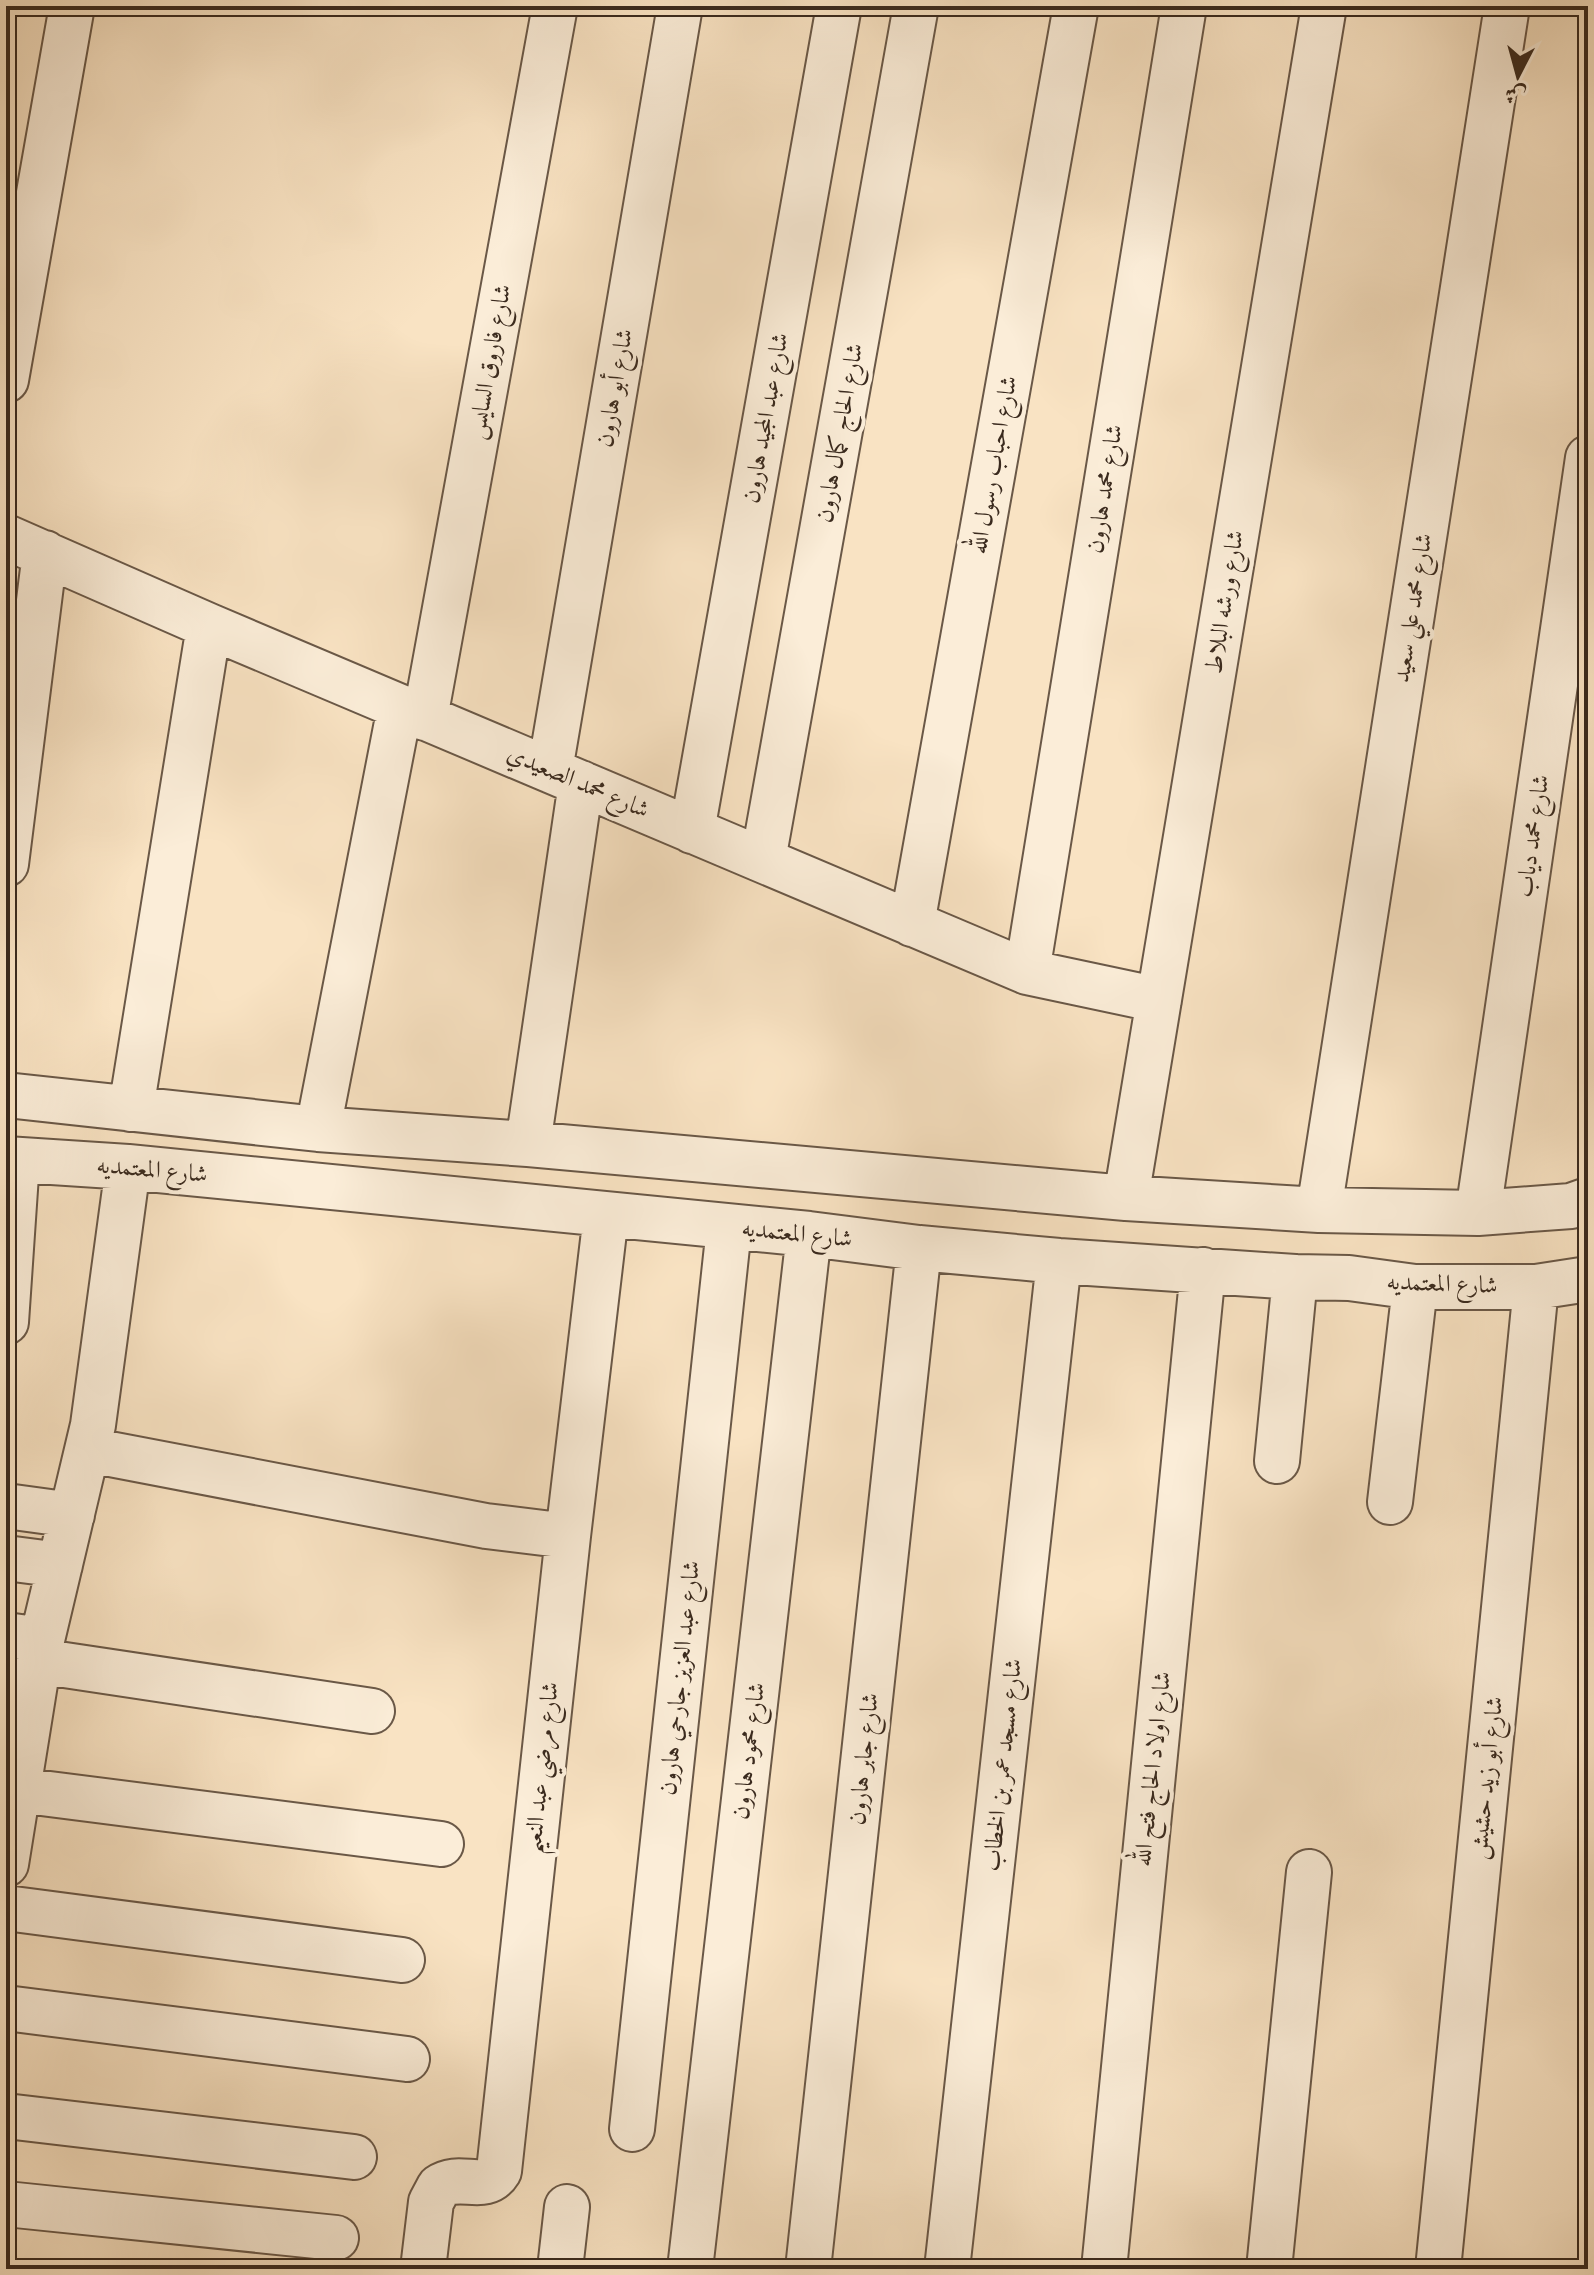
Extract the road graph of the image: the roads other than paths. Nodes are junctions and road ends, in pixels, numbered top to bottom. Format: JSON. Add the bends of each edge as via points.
{"nodes":[{"id":1,"x":72,"y":6,"type":"edge"},
{"id":2,"x":555,"y":6,"type":"edge"},
{"id":3,"x":680,"y":6,"type":"edge"},
{"id":4,"x":839,"y":6,"type":"edge"},
{"id":5,"x":916,"y":6,"type":"edge"},
{"id":6,"x":1076,"y":6,"type":"edge"},
{"id":7,"x":1184,"y":6,"type":"edge"},
{"id":8,"x":1324,"y":6,"type":"edge"},
{"id":9,"x":1507,"y":6,"type":"edge"},
{"id":10,"x":6,"y":380,"type":"edge"},
{"id":11,"x":1588,"y":458,"type":"edge"},
{"id":12,"x":25,"y":545,"type":"edge"},
{"id":13,"x":209,"y":626,"type":"junction"},
{"id":14,"x":413,"y":712,"type":"junction"},
{"id":15,"x":565,"y":777,"type":"junction"},
{"id":16,"x":692,"y":831,"type":"junction"},
{"id":17,"x":763,"y":860,"type":"junction"},
{"id":18,"x":6,"y":864,"type":"edge"},
{"id":19,"x":912,"y":924,"type":"junction"},
{"id":20,"x":1027,"y":972,"type":"junction"},
{"id":21,"x":1159,"y":1000,"type":"junction"},
{"id":22,"x":6,"y":1095,"type":"edge"},
{"id":23,"x":131,"y":1109,"type":"junction"},
{"id":24,"x":318,"y":1129,"type":"junction"},
{"id":25,"x":528,"y":1144,"type":"junction"},
{"id":26,"x":11,"y":1159,"type":"edge"},
{"id":27,"x":128,"y":1167,"type":"junction"},
{"id":28,"x":1126,"y":1198,"type":"junction"},
{"id":29,"x":1588,"y":1200,"type":"edge"},
{"id":30,"x":1319,"y":1210,"type":"junction"},
{"id":31,"x":1478,"y":1213,"type":"junction"},
{"id":32,"x":606,"y":1215,"type":"junction"},
{"id":33,"x":729,"y":1228,"type":"junction"},
{"id":34,"x":809,"y":1234,"type":"junction"},
{"id":35,"x":919,"y":1248,"type":"junction"},
{"id":36,"x":1059,"y":1261,"type":"junction"},
{"id":37,"x":1203,"y":1270,"type":"junction"},
{"id":38,"x":1295,"y":1277,"type":"junction"},
{"id":39,"x":1588,"y":1279,"type":"edge"},
{"id":40,"x":1415,"y":1287,"type":"junction"},
{"id":41,"x":1536,"y":1287,"type":"junction"},
{"id":42,"x":6,"y":1322,"type":"edge"},
{"id":43,"x":89,"y":1450,"type":"junction"},
{"id":44,"x":1277,"y":1461,"type":"dead end"},
{"id":45,"x":1390,"y":1502,"type":"dead end"},
{"id":46,"x":6,"y":1506,"type":"edge"},
{"id":47,"x":72,"y":1515,"type":"junction"},
{"id":48,"x":568,"y":1536,"type":"junction"},
{"id":49,"x":6,"y":1558,"type":"edge"},
{"id":50,"x":60,"y":1565,"type":"junction"},
{"id":51,"x":29,"y":1645,"type":"edge"},
{"id":52,"x":18,"y":1707,"type":"edge"},
{"id":53,"x":372,"y":1711,"type":"dead end"},
{"id":54,"x":14,"y":1785,"type":"edge"},
{"id":55,"x":441,"y":1844,"type":"dead end"},
{"id":56,"x":6,"y":1864,"type":"edge"},
{"id":57,"x":1309,"y":1872,"type":"dead end"},
{"id":58,"x":6,"y":1908,"type":"edge"},
{"id":59,"x":402,"y":1960,"type":"dead end"},
{"id":60,"x":6,"y":2008,"type":"edge"},
{"id":61,"x":407,"y":2059,"type":"dead end"},
{"id":62,"x":6,"y":2116,"type":"edge"},
{"id":63,"x":632,"y":2129,"type":"dead end"},
{"id":64,"x":354,"y":2157,"type":"dead end"},
{"id":65,"x":6,"y":2204,"type":"edge"},
{"id":66,"x":567,"y":2207,"type":"dead end"},
{"id":67,"x":336,"y":2238,"type":"dead end"},
{"id":68,"x":423,"y":2269,"type":"edge"},
{"id":69,"x":560,"y":2269,"type":"edge"},
{"id":70,"x":690,"y":2269,"type":"edge"},
{"id":71,"x":808,"y":2269,"type":"edge"},
{"id":72,"x":947,"y":2269,"type":"edge"},
{"id":73,"x":1104,"y":2269,"type":"edge"},
{"id":74,"x":1269,"y":2269,"type":"edge"},
{"id":75,"x":1438,"y":2269,"type":"edge"}],
"edges":[{"from":1,"to":10,"type":"street"},
{"from":2,"to":14,"type":"street","name":"شارع فاروق السايس"},
{"from":3,"to":15,"type":"street","name":"شارع أبو هارون"},
{"from":4,"to":16,"type":"street","name":"شارع عبد المجيد هارون"},
{"from":5,"to":17,"type":"street","name":"شارع الحاج كمال هارون"},
{"from":6,"to":19,"type":"street","name":"شارع احباب رسول الله"},
{"from":7,"to":20,"type":"street","name":"شارع محمد هارون"},
{"from":8,"to":21,"type":"street","name":"شارع ورشه البلاط"},
{"from":9,"to":30,"type":"street","name":"شارع محمد علي سعيد"},
{"from":11,"to":31,"type":"street","name":"شارع محمد دياب"},
{"from":12,"to":13,"type":"street","name":"شارع محمد الصعيدي"},
{"from":12,"to":18,"type":"street"},
{"from":13,"to":14,"type":"street","name":"شارع محمد الصعيدي"},
{"from":13,"to":23,"type":"street"},
{"from":14,"to":15,"type":"street","name":"شارع محمد الصعيدي"},
{"from":14,"to":24,"type":"street","name":"شارع فاروق السايس"},
{"from":15,"to":16,"type":"street","name":"شارع محمد الصعيدي"},
{"from":15,"to":25,"type":"street","name":"شارع أبو هارون"},
{"from":16,"to":17,"type":"street","name":"شارع محمد الصعيدي"},
{"from":17,"to":19,"type":"street","name":"شارع محمد الصعيدي"},
{"from":19,"to":20,"type":"street","name":"شارع محمد الصعيدي"},
{"from":20,"to":21,"type":"street","name":"شارع محمد الصعيدي"},
{"from":21,"to":28,"type":"street","name":"شارع ورشه البلاط"},
{"from":22,"to":23,"type":"street"},
{"from":23,"to":24,"type":"street"},
{"from":24,"to":25,"type":"street"},
{"from":25,"to":28,"type":"street"},
{"from":26,"to":27,"type":"street","name":"شارع المعتمديه"},
{"from":26,"to":42,"type":"street"},
{"from":27,"to":32,"type":"street","name":"شارع المعتمديه"},
{"from":27,"to":43,"type":"street"},
{"from":28,"to":30,"type":"street"},
{"from":29,"to":31,"type":"street"},
{"from":30,"to":31,"type":"street"},
{"from":32,"to":33,"type":"street","name":"شارع المعتمديه"},
{"from":32,"to":48,"type":"street","name":"شارع مرضي عبد النعيم"},
{"from":33,"to":34,"type":"street","name":"شارع المعتمديه"},
{"from":33,"to":63,"type":"street","name":"شارع عبد العزيز جارحي هارون"},
{"from":34,"to":35,"type":"street","name":"شارع المعتمديه"},
{"from":34,"to":70,"type":"street","name":"شارع محمود هارون"},
{"from":35,"to":36,"type":"street","name":"شارع المعتمديه"},
{"from":35,"to":71,"type":"street","name":"شارع جابر هارون"},
{"from":36,"to":37,"type":"street","name":"شارع المعتمديه"},
{"from":36,"to":72,"type":"street","name":"شارع مسجد عمر بن الخطاب"},
{"from":37,"to":38,"type":"street","name":"شارع المعتمديه"},
{"from":37,"to":73,"type":"street","name":"شارع اولاد الحاج فتح الله"},
{"from":38,"to":40,"type":"street","name":"شارع المعتمديه"},
{"from":38,"to":44,"type":"street"},
{"from":39,"to":41,"type":"street","name":"شارع المعتمديه"},
{"from":40,"to":41,"type":"street","name":"شارع المعتمديه"},
{"from":40,"to":45,"type":"street"},
{"from":41,"to":75,"type":"street","name":"شارع أبو زيد حشيش"},
{"from":43,"to":47,"type":"street"},
{"from":43,"to":48,"type":"street","via":[[486,1526]]},
{"from":46,"to":47,"type":"street"},
{"from":47,"to":50,"type":"street"},
{"from":48,"to":68,"type":"street","name":"شارع مرضي عبد النعيم","via":[[499,2171],[485,2183],[454,2180],[439,2187],[431,2202]]},
{"from":49,"to":50,"type":"street"},
{"from":50,"to":51,"type":"street"},
{"from":51,"to":52,"type":"street"},
{"from":51,"to":53,"type":"street"},
{"from":52,"to":54,"type":"street"},
{"from":54,"to":55,"type":"street"},
{"from":54,"to":56,"type":"street"},
{"from":57,"to":74,"type":"street"},
{"from":58,"to":59,"type":"street"},
{"from":60,"to":61,"type":"street"},
{"from":62,"to":64,"type":"street"},
{"from":65,"to":67,"type":"street"},
{"from":66,"to":69,"type":"street"}]}
